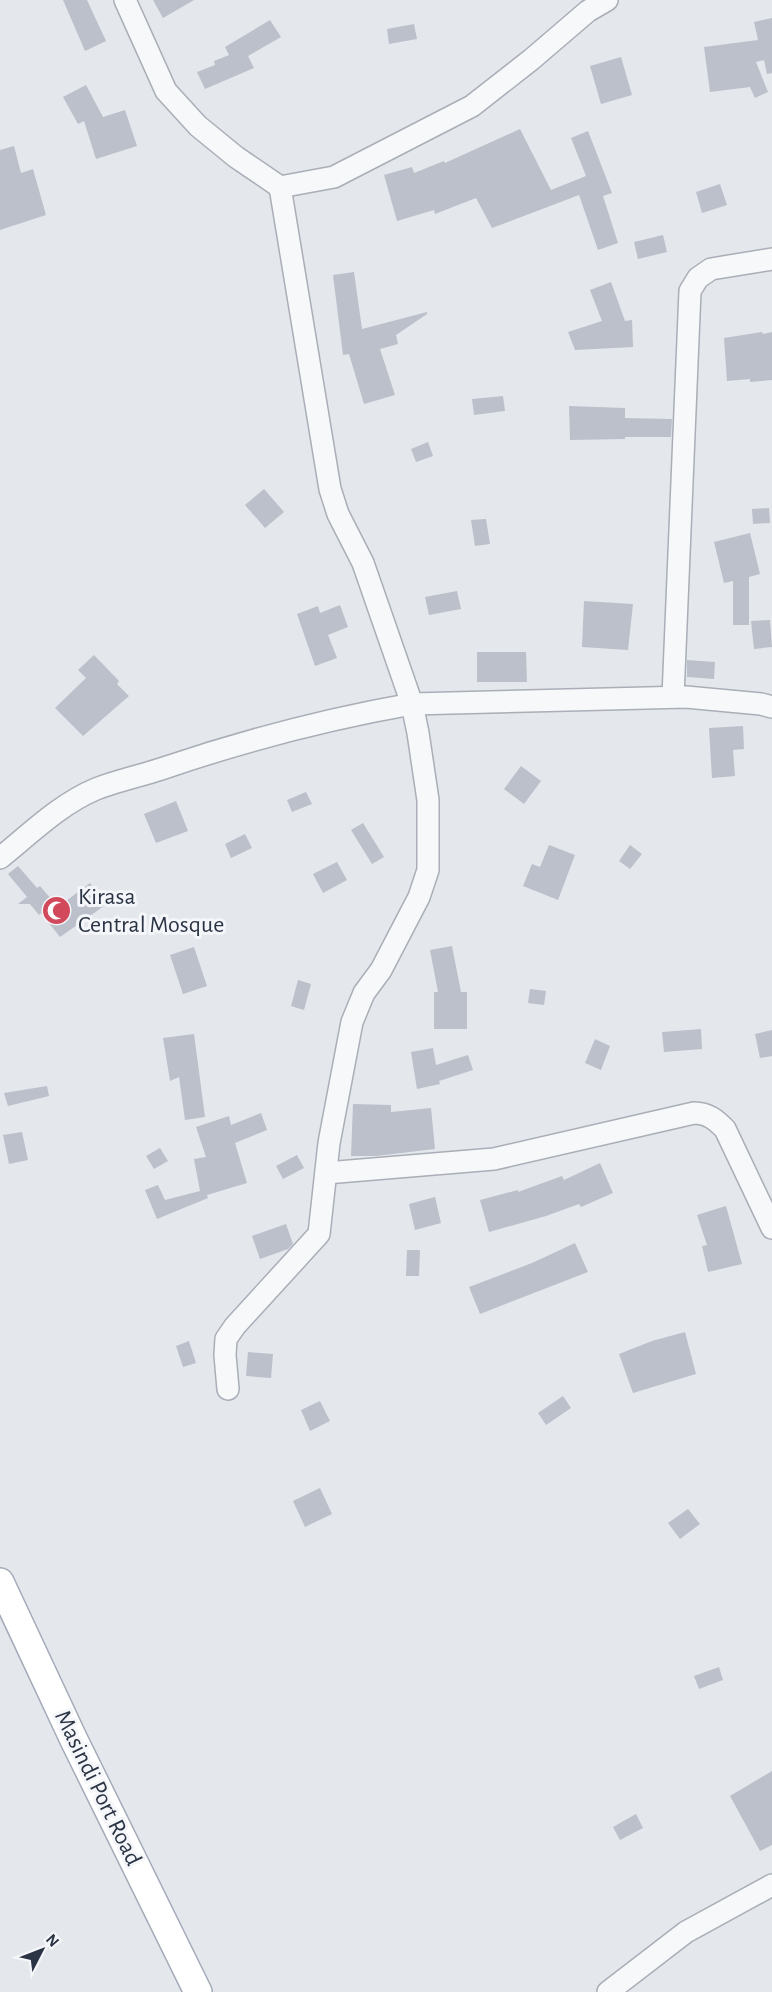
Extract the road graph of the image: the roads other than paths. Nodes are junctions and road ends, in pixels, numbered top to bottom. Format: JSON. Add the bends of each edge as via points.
{"nodes":[{"id":1,"x":125,"y":0,"type":"edge"},
{"id":2,"x":607,"y":0,"type":"edge"},
{"id":3,"x":280,"y":187,"type":"junction"},
{"id":4,"x":772,"y":259,"type":"edge"},
{"id":5,"x":673,"y":697,"type":"junction"},
{"id":6,"x":412,"y":704,"type":"junction"},
{"id":7,"x":772,"y":707,"type":"edge"},
{"id":8,"x":0,"y":858,"type":"edge"},
{"id":9,"x":326,"y":1173,"type":"junction"},
{"id":10,"x":772,"y":1228,"type":"edge"},
{"id":11,"x":228,"y":1389,"type":"dead end"},
{"id":12,"x":0,"y":1582,"type":"edge"},
{"id":13,"x":772,"y":1885,"type":"edge"},
{"id":14,"x":198,"y":1992,"type":"edge"},
{"id":15,"x":608,"y":1992,"type":"edge"}],
"edges":[{"from":1,"to":3,"type":"street","via":[[166,91],[198,126]]},
{"from":2,"to":3,"type":"street","via":[[588,11],[472,106],[334,177]]},
{"from":3,"to":6,"type":"street","via":[[330,489],[338,514],[363,562]]},
{"from":4,"to":5,"type":"street","via":[[711,269],[698,278],[690,291]]},
{"from":5,"to":6,"type":"street"},
{"from":5,"to":7,"type":"street"},
{"from":6,"to":8,"type":"street","via":[[334,719],[217,750],[96,789],[62,809]]},
{"from":6,"to":9,"type":"street","via":[[428,800],[428,870],[419,897],[381,970],[364,993],[352,1022]]},
{"from":9,"to":10,"type":"street","via":[[494,1159],[703,1113],[725,1129]]},
{"from":9,"to":11,"type":"street","via":[[319,1234],[226,1339]]},
{"from":12,"to":14,"type":"main road","name":"Masindi Port Road"},
{"from":13,"to":15,"type":"street","via":[[686,1932]]}]}
